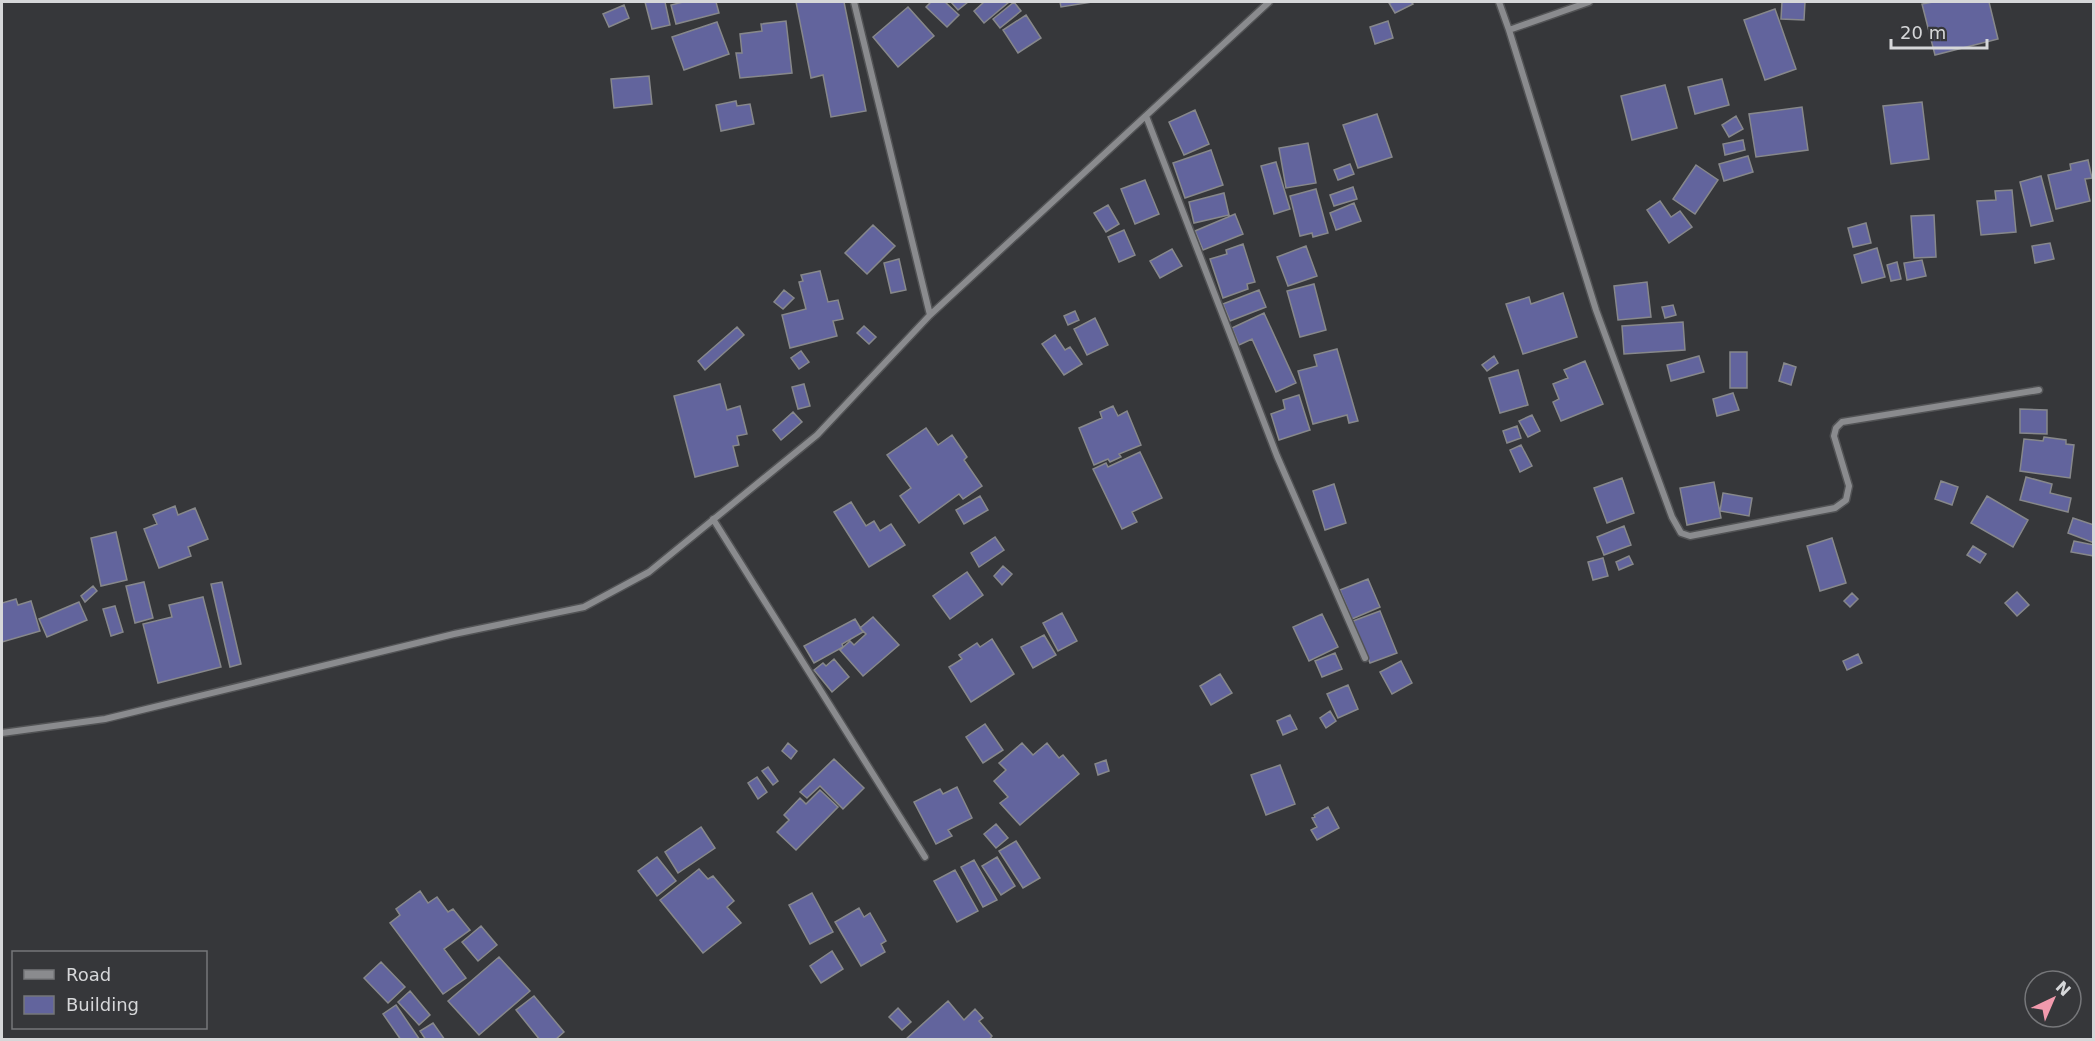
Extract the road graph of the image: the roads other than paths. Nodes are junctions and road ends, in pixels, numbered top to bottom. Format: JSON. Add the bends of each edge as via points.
{"nodes":[{"id":1,"x":854,"y":2,"type":"edge"},
{"id":2,"x":1269,"y":2,"type":"edge"},
{"id":3,"x":1499,"y":2,"type":"edge"},
{"id":4,"x":1589,"y":2,"type":"edge"},
{"id":5,"x":1509,"y":30,"type":"junction"},
{"id":6,"x":1146,"y":116,"type":"junction"},
{"id":7,"x":930,"y":315,"type":"junction"},
{"id":8,"x":2039,"y":390,"type":"dead end"},
{"id":9,"x":713,"y":519,"type":"junction"},
{"id":10,"x":1365,"y":658,"type":"dead end"},
{"id":11,"x":2,"y":733,"type":"edge"},
{"id":12,"x":925,"y":857,"type":"dead end"}],
"edges":[{"from":1,"to":7,"type":"street"},
{"from":2,"to":6,"type":"street"},
{"from":3,"to":5,"type":"street"},
{"from":4,"to":5,"type":"street"},
{"from":5,"to":8,"type":"street","via":[[1596,310],[1681,533],[1690,536],[1835,508],[1846,500],[1848,486],[1834,436],[1842,423]]},
{"from":6,"to":7,"type":"street"},
{"from":6,"to":10,"type":"street","via":[[1277,456]]},
{"from":7,"to":9,"type":"street","via":[[817,435]]},
{"from":9,"to":11,"type":"street","via":[[649,572],[584,607],[454,634],[105,719]]},
{"from":9,"to":12,"type":"street"}]}
